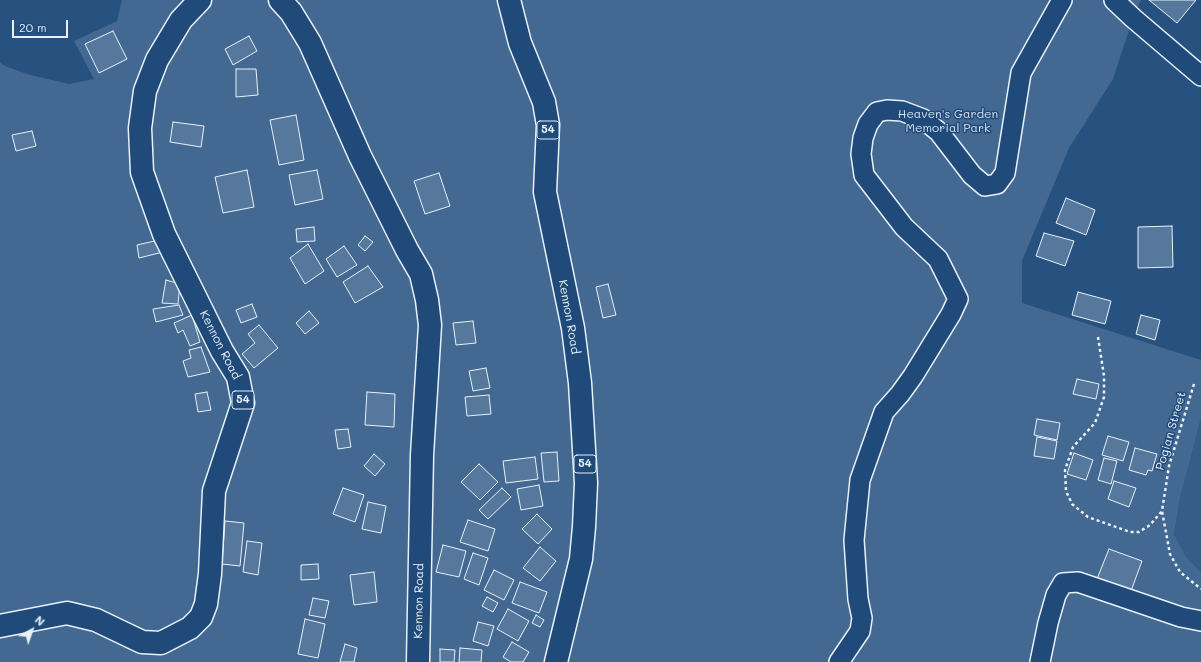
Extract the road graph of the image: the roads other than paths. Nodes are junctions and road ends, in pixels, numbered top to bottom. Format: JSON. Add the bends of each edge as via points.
{"nodes":[{"id":1,"x":200,"y":0,"type":"edge"},
{"id":2,"x":280,"y":0,"type":"edge"},
{"id":3,"x":509,"y":0,"type":"edge"},
{"id":4,"x":1062,"y":0,"type":"edge"},
{"id":5,"x":1114,"y":0,"type":"edge"},
{"id":6,"x":1201,"y":76,"type":"edge"},
{"id":7,"x":1201,"y":621,"type":"edge"},
{"id":8,"x":0,"y":626,"type":"edge"},
{"id":9,"x":418,"y":662,"type":"edge"},
{"id":10,"x":556,"y":662,"type":"edge"},
{"id":11,"x":839,"y":662,"type":"edge"},
{"id":12,"x":1040,"y":662,"type":"edge"}],
"edges":[{"from":1,"to":8,"type":"highway","name":"Kennon Road","number":"54","via":[[182,20],[157,60],[145,91],[140,128],[142,172],[164,234],[222,351],[238,377],[244,403],[214,491],[206,604],[201,617],[190,628],[162,643],[142,642],[96,620],[67,613]]},
{"from":2,"to":9,"type":"highway","name":"Kennon Road","via":[[291,12],[310,43],[363,163],[421,274],[427,300],[429,333],[422,456]]},
{"from":3,"to":10,"type":"highway","name":"Kennon Road","number":"54","via":[[520,43],[544,102],[548,125],[545,192],[573,328],[581,398],[586,482],[581,559]]},
{"from":4,"to":11,"type":"street","via":[[1021,73],[1005,173],[997,184],[985,186],[972,175],[939,132],[923,119],[902,111],[877,112],[868,124],[863,138],[861,154],[864,175],[904,228],[938,259],[958,298],[913,376],[884,412],[860,480],[854,540],[862,618],[860,631]]},
{"from":5,"to":6,"type":"street"},
{"from":7,"to":12,"type":"street","via":[[1181,617],[1078,582],[1063,584],[1056,595]]}]}
